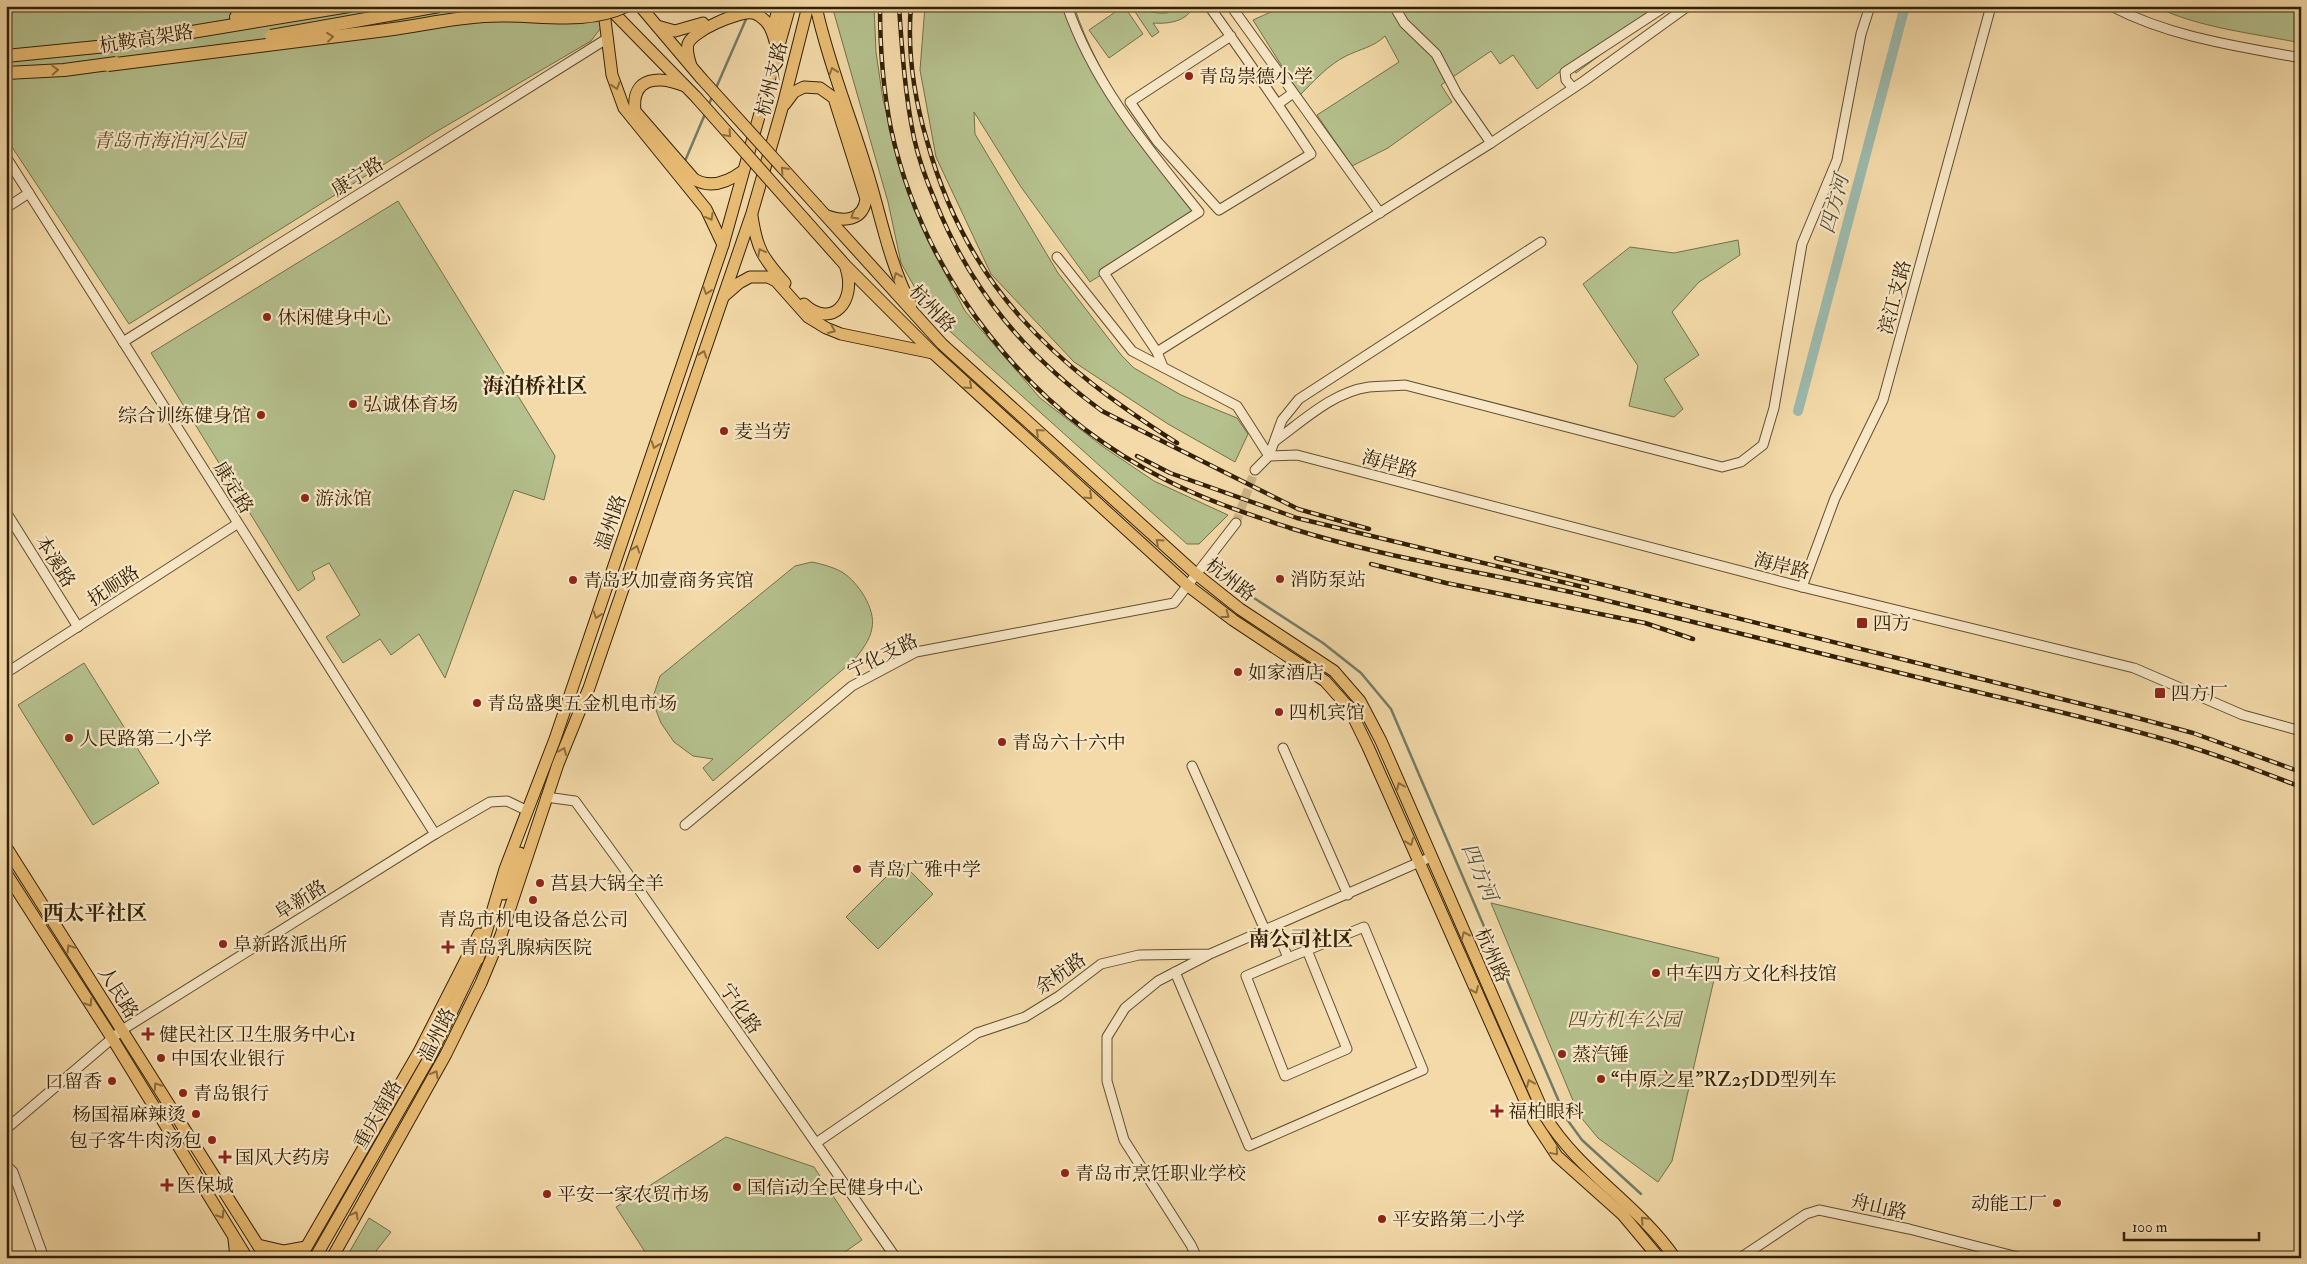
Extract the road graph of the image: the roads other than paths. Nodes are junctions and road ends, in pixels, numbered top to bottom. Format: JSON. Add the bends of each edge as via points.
{"nodes":[{"id":1,"x":282,"y":6,"type":"edge"},
{"id":2,"x":348,"y":6,"type":"edge"},
{"id":3,"x":440,"y":6,"type":"edge"},
{"id":4,"x":601,"y":6,"type":"edge"},
{"id":5,"x":607,"y":6,"type":"edge"},
{"id":6,"x":626,"y":6,"type":"edge"},
{"id":7,"x":640,"y":6,"type":"edge"},
{"id":8,"x":779,"y":6,"type":"edge"},
{"id":9,"x":790,"y":6,"type":"edge"},
{"id":10,"x":1067,"y":6,"type":"edge"},
{"id":11,"x":1209,"y":6,"type":"edge"},
{"id":12,"x":1231,"y":6,"type":"edge"},
{"id":13,"x":1394,"y":6,"type":"edge"},
{"id":14,"x":1666,"y":6,"type":"edge"},
{"id":15,"x":1688,"y":6,"type":"edge"},
{"id":16,"x":1870,"y":6,"type":"edge"},
{"id":17,"x":1991,"y":6,"type":"edge"},
{"id":18,"x":2111,"y":6,"type":"edge"},
{"id":19,"x":815,"y":8,"type":"edge"},
{"id":20,"x":737,"y":11,"type":"edge"},
{"id":21,"x":657,"y":26,"type":"junction"},
{"id":22,"x":772,"y":31,"type":"junction"},
{"id":23,"x":1230,"y":36,"type":"junction"},
{"id":24,"x":608,"y":38,"type":"junction"},
{"id":25,"x":107,"y":46,"type":"junction"},
{"id":26,"x":777,"y":49,"type":"junction"},
{"id":27,"x":6,"y":56,"type":"edge"},
{"id":28,"x":2301,"y":58,"type":"edge"},
{"id":29,"x":108,"y":65,"type":"junction"},
{"id":30,"x":691,"y":66,"type":"junction"},
{"id":31,"x":6,"y":73,"type":"edge"},
{"id":32,"x":686,"y":86,"type":"junction"},
{"id":33,"x":1572,"y":88,"type":"junction"},
{"id":34,"x":1294,"y":93,"type":"junction"},
{"id":35,"x":1278,"y":104,"type":"junction"},
{"id":36,"x":783,"y":105,"type":"junction"},
{"id":37,"x":1491,"y":143,"type":"junction"},
{"id":38,"x":752,"y":145,"type":"joint"},
{"id":39,"x":6,"y":157,"type":"edge"},
{"id":40,"x":767,"y":161,"type":"joint"},
{"id":41,"x":743,"y":171,"type":"junction"},
{"id":42,"x":29,"y":193,"type":"junction"},
{"id":43,"x":6,"y":208,"type":"edge"},
{"id":44,"x":752,"y":213,"type":"junction"},
{"id":45,"x":1380,"y":213,"type":"junction"},
{"id":46,"x":827,"y":216,"type":"junction"},
{"id":47,"x":1541,"y":242,"type":"dead end"},
{"id":48,"x":723,"y":244,"type":"junction"},
{"id":49,"x":1057,"y":257,"type":"dead end"},
{"id":50,"x":846,"y":266,"type":"junction"},
{"id":51,"x":723,"y":297,"type":"junction"},
{"id":52,"x":919,"y":319,"type":"junction"},
{"id":53,"x":123,"y":342,"type":"junction"},
{"id":54,"x":1157,"y":352,"type":"junction"},
{"id":55,"x":933,"y":353,"type":"junction"},
{"id":56,"x":1163,"y":367,"type":"junction"},
{"id":57,"x":1275,"y":441,"type":"junction"},
{"id":58,"x":1269,"y":456,"type":"junction"},
{"id":59,"x":1255,"y":470,"type":"tunnel mouth"},
{"id":60,"x":6,"y":512,"type":"edge"},
{"id":61,"x":1236,"y":523,"type":"tunnel mouth"},
{"id":62,"x":237,"y":524,"type":"junction"},
{"id":63,"x":1196,"y":574,"type":"junction"},
{"id":64,"x":1187,"y":585,"type":"junction"},
{"id":65,"x":1802,"y":587,"type":"junction"},
{"id":66,"x":78,"y":627,"type":"junction"},
{"id":67,"x":6,"y":673,"type":"edge"},
{"id":68,"x":2301,"y":731,"type":"edge"},
{"id":69,"x":1283,"y":748,"type":"dead end"},
{"id":70,"x":1192,"y":766,"type":"dead end"},
{"id":71,"x":546,"y":797,"type":"junction"},
{"id":72,"x":528,"y":811,"type":"junction"},
{"id":73,"x":541,"y":812,"type":"junction"},
{"id":74,"x":685,"y":825,"type":"dead end"},
{"id":75,"x":435,"y":834,"type":"junction"},
{"id":76,"x":6,"y":847,"type":"edge"},
{"id":77,"x":1431,"y":857,"type":"junction"},
{"id":78,"x":1419,"y":863,"type":"junction"},
{"id":79,"x":6,"y":874,"type":"edge"},
{"id":80,"x":1348,"y":895,"type":"junction"},
{"id":81,"x":492,"y":908,"type":"junction"},
{"id":82,"x":1275,"y":926,"type":"junction"},
{"id":83,"x":1265,"y":930,"type":"junction"},
{"id":84,"x":1307,"y":950,"type":"junction"},
{"id":85,"x":1210,"y":954,"type":"junction"},
{"id":86,"x":1288,"y":958,"type":"junction"},
{"id":87,"x":478,"y":959,"type":"junction"},
{"id":88,"x":1175,"y":972,"type":"junction"},
{"id":89,"x":122,"y":1030,"type":"junction"},
{"id":90,"x":112,"y":1038,"type":"junction"},
{"id":91,"x":6,"y":1129,"type":"edge"},
{"id":92,"x":816,"y":1143,"type":"junction"},
{"id":93,"x":6,"y":1165,"type":"edge"},
{"id":94,"x":233,"y":1235,"type":"junction"},
{"id":95,"x":258,"y":1245,"type":"junction"},
{"id":96,"x":306,"y":1247,"type":"junction"},
{"id":97,"x":44,"y":1258,"type":"edge"},
{"id":98,"x":236,"y":1258,"type":"edge"},
{"id":99,"x":247,"y":1258,"type":"edge"},
{"id":100,"x":266,"y":1258,"type":"edge"},
{"id":101,"x":300,"y":1258,"type":"edge"},
{"id":102,"x":315,"y":1258,"type":"edge"},
{"id":103,"x":332,"y":1258,"type":"edge"},
{"id":104,"x":896,"y":1258,"type":"edge"},
{"id":105,"x":1197,"y":1258,"type":"edge"},
{"id":106,"x":1659,"y":1258,"type":"edge"},
{"id":107,"x":1675,"y":1258,"type":"edge"},
{"id":108,"x":1740,"y":1258,"type":"edge"},
{"id":109,"x":2022,"y":1258,"type":"edge"}],
"edges":[{"from":1,"to":25,"type":"highway"},
{"from":2,"to":25,"type":"highway","name":"杭鞍高架路"},
{"from":3,"to":29,"type":"highway","name":"杭鞍高架路","bridge":true},
{"from":4,"to":24,"type":"main road"},
{"from":5,"to":32,"type":"main road","name":"杭州路"},
{"from":29,"to":6,"type":"highway","one_way":true,"bridge":true,"via":[[485,15],[583,17]]},
{"from":7,"to":21,"type":"main road","name":"杭州路"},
{"from":8,"to":22,"type":"main road"},
{"from":9,"to":26,"type":"main road","name":"杭州支路"},
{"from":10,"to":54,"type":"street","via":[[1078,38],[1129,124],[1199,212],[1104,273]]},
{"from":11,"to":23,"type":"street"},
{"from":12,"to":34,"type":"street"},
{"from":13,"to":37,"type":"street","via":[[1404,23],[1436,54],[1457,94]]},
{"from":14,"to":33,"type":"street","via":[[1565,72]]},
{"from":15,"to":33,"type":"street"},
{"from":16,"to":57,"type":"street","via":[[1861,34],[1838,160],[1802,244],[1774,408],[1763,445],[1741,462],[1722,466],[1405,385],[1368,387],[1349,393],[1327,403]]},
{"from":17,"to":65,"type":"street","name":"滨江支路","via":[[1883,400],[1835,498]]},
{"from":18,"to":28,"type":"street","via":[[2190,37]]},
{"from":19,"to":36,"type":"main road","name":"杭州支路","via":[[802,30]]},
{"from":52,"to":19,"type":"main road","one_way":true,"via":[[891,260],[866,167]]},
{"from":20,"to":21,"type":"main road","via":[[691,28],[675,31]]},
{"from":20,"to":22,"type":"main road","via":[[762,17]]},
{"from":20,"to":30,"type":"main road","via":[[691,39],[687,52]]},
{"from":21,"to":30,"type":"main road","name":"杭州路"},
{"from":22,"to":26,"type":"main road"},
{"from":23,"to":35,"type":"street"},
{"from":23,"to":35,"type":"street","via":[[1130,102],[1157,141],[1219,210],[1311,154]]},
{"from":24,"to":48,"type":"main road","one_way":true,"via":[[612,75],[624,108],[706,209]]},
{"from":24,"to":53,"type":"street","name":"康宁路"},
{"from":25,"to":27,"type":"highway","name":"杭鞍高架路"},
{"from":26,"to":38,"type":"main road","name":"杭州支路"},
{"from":31,"to":29,"type":"highway","name":"杭鞍高架路","one_way":true,"bridge":true},
{"from":46,"to":30,"type":"main road","name":"杭州路","one_way":true,"bridge":true},
{"from":32,"to":41,"type":"main road","via":[[669,79],[648,81],[637,94],[635,111],[700,183],[722,182]]},
{"from":32,"to":50,"type":"main road","name":"杭州路","one_way":true,"bridge":true},
{"from":33,"to":37,"type":"street"},
{"from":34,"to":35,"type":"street"},
{"from":34,"to":45,"type":"street"},
{"from":36,"to":40,"type":"main road","name":"杭州支路"},
{"from":36,"to":46,"type":"main road","one_way":true,"via":[[794,92],[804,87],[820,88],[834,98],[866,199],[862,211],[852,219]]},
{"from":37,"to":45,"type":"street"},
{"from":38,"to":41,"type":"main road","name":"温州路"},
{"from":39,"to":42,"type":"street","name":"康定路"},
{"from":40,"to":44,"type":"main road","name":"温州路"},
{"from":41,"to":48,"type":"main road","name":"温州路"},
{"from":42,"to":43,"type":"street"},
{"from":42,"to":53,"type":"street","name":"康定路"},
{"from":50,"to":44,"type":"main road","one_way":true,"via":[[850,288],[847,300],[831,312],[813,312],[765,260],[757,244]]},
{"from":44,"to":51,"type":"main road","name":"温州路"},
{"from":45,"to":54,"type":"street"},
{"from":46,"to":52,"type":"main road","name":"杭州路"},
{"from":47,"to":57,"type":"street","via":[[1299,399],[1282,420]]},
{"from":48,"to":72,"type":"main road","name":"温州路","one_way":true},
{"from":49,"to":56,"type":"street","via":[[1132,350]]},
{"from":50,"to":55,"type":"main road","name":"杭州路"},
{"from":51,"to":55,"type":"main road","one_way":true,"via":[[750,277],[768,277],[776,281],[808,317],[826,328]]},
{"from":71,"to":51,"type":"main road","name":"温州路","one_way":true,"via":[[589,688]]},
{"from":63,"to":52,"type":"main road","name":"杭州路","one_way":true},
{"from":53,"to":62,"type":"street","name":"康定路"},
{"from":54,"to":56,"type":"street"},
{"from":55,"to":64,"type":"main road","name":"杭州路","one_way":true},
{"from":56,"to":58,"type":"street","via":[[1237,406]]},
{"from":57,"to":58,"type":"street"},
{"from":58,"to":59,"type":"street"},
{"from":58,"to":65,"type":"street","name":"海岸路","via":[[1297,455]]},
{"from":60,"to":66,"type":"street","name":"本溪路"},
{"from":61,"to":63,"type":"street"},
{"from":62,"to":66,"type":"street","name":"抚顺路"},
{"from":62,"to":75,"type":"street","name":"康定路"},
{"from":63,"to":64,"type":"street"},
{"from":77,"to":63,"type":"main road","name":"杭州路","one_way":true,"via":[[1366,712],[1343,680]]},
{"from":64,"to":74,"type":"street","name":"宁化支路","via":[[1174,603],[1164,606],[916,652],[852,686]]},
{"from":64,"to":78,"type":"main road","name":"杭州路","one_way":true,"via":[[1238,624],[1325,681],[1349,708]]},
{"from":65,"to":68,"type":"street","name":"海岸路","via":[[2134,668],[2243,715]]},
{"from":66,"to":67,"type":"street","name":"抚顺路"},
{"from":69,"to":80,"type":"street"},
{"from":70,"to":83,"type":"street"},
{"from":71,"to":73,"type":"main road","name":"温州路"},
{"from":71,"to":92,"type":"street","name":"宁化路","via":[[575,801]]},
{"from":72,"to":75,"type":"street","name":"阜新路","via":[[507,801],[490,802]]},
{"from":72,"to":81,"type":"main road","name":"温州路"},
{"from":73,"to":87,"type":"main road","name":"温州路","via":[[532,824]]},
{"from":103,"to":73,"type":"main road","name":"温州路","one_way":true,"via":[[446,1054],[481,984],[501,935]]},
{"from":75,"to":89,"type":"street","name":"阜新路"},
{"from":89,"to":76,"type":"main road","name":"人民路","one_way":true},
{"from":77,"to":78,"type":"street","name":"余杭路"},
{"from":107,"to":77,"type":"main road","name":"杭州路","one_way":true,"via":[[1632,1207],[1566,1147],[1545,1116]]},
{"from":78,"to":80,"type":"street","name":"余杭路"},
{"from":78,"to":106,"type":"main road","name":"杭州路","one_way":true,"via":[[1534,1122],[1557,1156],[1623,1216]]},
{"from":79,"to":90,"type":"main road","name":"人民路","one_way":true},
{"from":80,"to":82,"type":"street","name":"余杭路"},
{"from":81,"to":87,"type":"main road","name":"温州路"},
{"from":81,"to":96,"type":"main road","name":"温州路","via":[[420,1050]]},
{"from":82,"to":83,"type":"street","name":"余杭路"},
{"from":82,"to":86,"type":"street"},
{"from":83,"to":85,"type":"street","name":"余杭路"},
{"from":84,"to":86,"type":"street"},
{"from":84,"to":86,"type":"street","via":[[1347,1049],[1285,1076],[1246,976]]},
{"from":84,"to":88,"type":"street","via":[[1364,927],[1423,1070],[1249,1146]]},
{"from":85,"to":88,"type":"street"},
{"from":85,"to":92,"type":"street","name":"余杭路","via":[[1139,955],[1101,964],[1025,1017],[977,1033]]},
{"from":87,"to":102,"type":"main road","name":"重庆南路","via":[[431,1055]]},
{"from":88,"to":105,"type":"street","via":[[1158,981],[1125,1008],[1107,1037],[1107,1081],[1124,1140]]},
{"from":89,"to":90,"type":"street","name":"阜新路"},
{"from":95,"to":89,"type":"main road","name":"人民路","one_way":true},
{"from":90,"to":91,"type":"street","name":"阜新路"},
{"from":90,"to":94,"type":"main road","name":"人民路","one_way":true},
{"from":92,"to":104,"type":"street","name":"宁化路"},
{"from":93,"to":97,"type":"street","via":[[13,1172]]},
{"from":94,"to":98,"type":"main road"},
{"from":94,"to":99,"type":"main road","name":"人民路"},
{"from":95,"to":96,"type":"main road","via":[[284,1251]]},
{"from":95,"to":100,"type":"main road","name":"人民路"},
{"from":96,"to":101,"type":"main road","name":"温州路"},
{"from":108,"to":109,"type":"street","name":"舟山路","via":[[1806,1214],[1819,1210]]}]}
